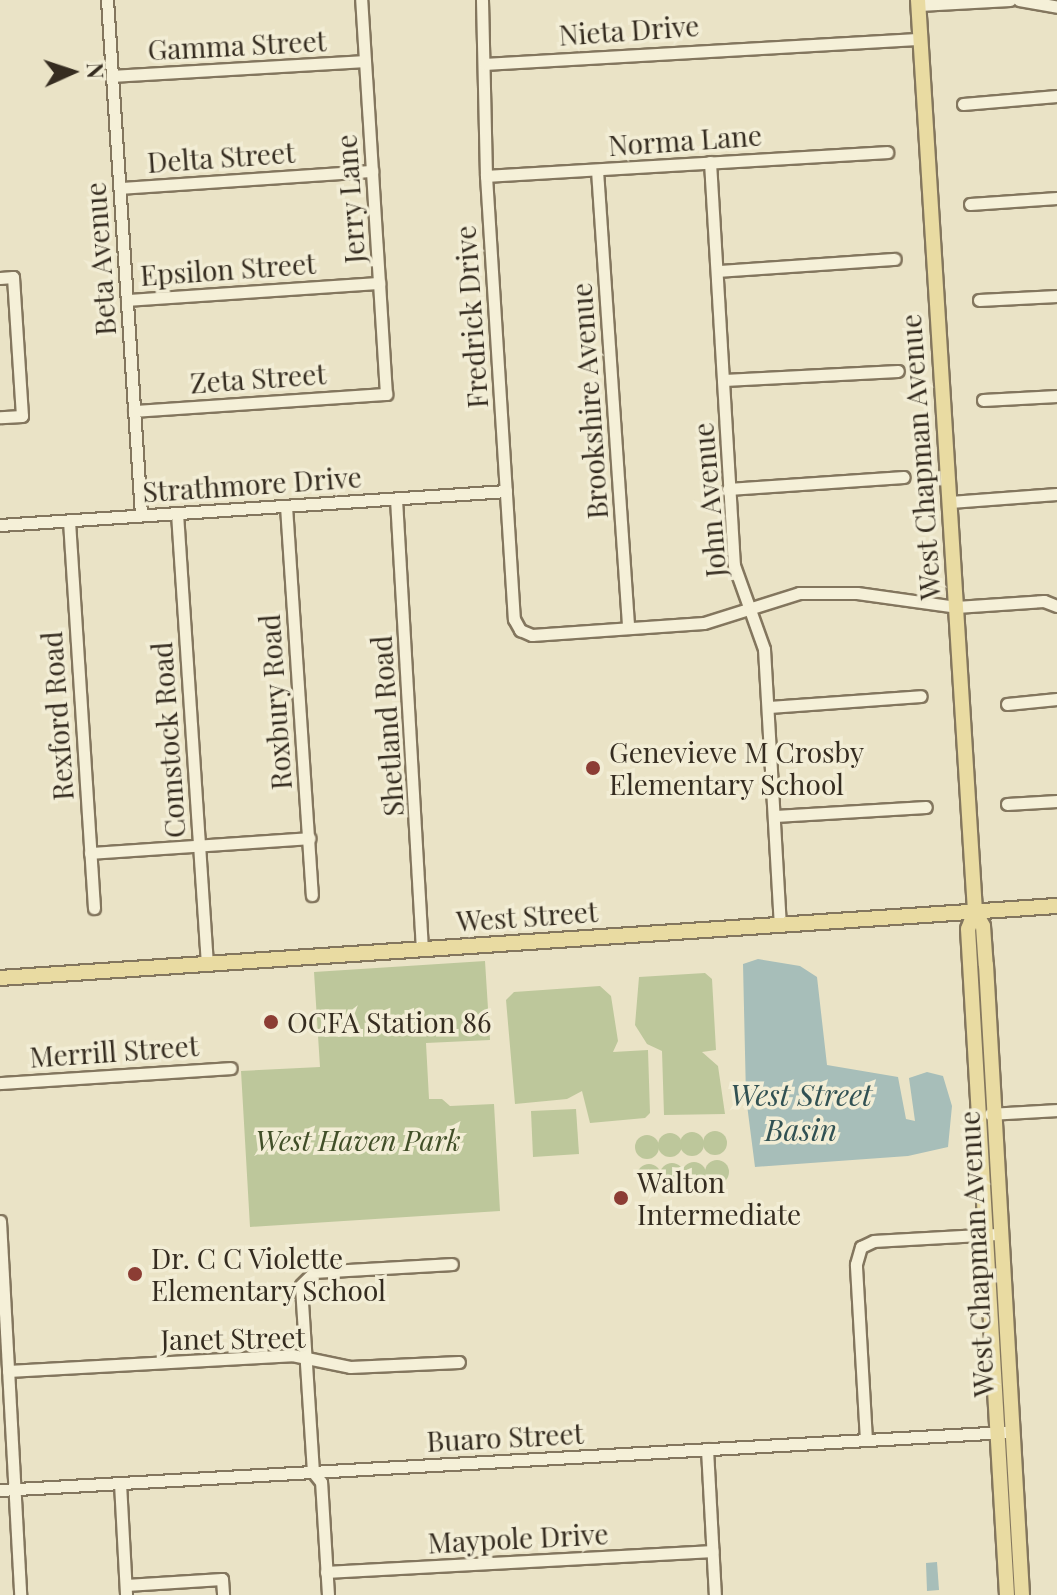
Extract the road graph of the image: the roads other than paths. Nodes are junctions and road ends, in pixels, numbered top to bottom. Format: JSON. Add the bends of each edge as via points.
{"nodes":[{"id":1,"x":107,"y":0,"type":"edge"},
{"id":2,"x":361,"y":0,"type":"edge"},
{"id":3,"x":482,"y":0,"type":"edge"},
{"id":4,"x":1010,"y":0,"type":"edge"},
{"id":5,"x":1019,"y":0,"type":"edge"},
{"id":6,"x":918,"y":2,"type":"edge"},
{"id":7,"x":1057,"y":7,"type":"edge"},
{"id":8,"x":920,"y":39,"type":"junction"},
{"id":9,"x":365,"y":61,"type":"junction"},
{"id":10,"x":485,"y":64,"type":"junction"},
{"id":11,"x":112,"y":76,"type":"junction"},
{"id":12,"x":1057,"y":96,"type":"edge"},
{"id":13,"x":963,"y":104,"type":"dead end"},
{"id":14,"x":887,"y":152,"type":"dead end"},
{"id":15,"x":710,"y":162,"type":"junction"},
{"id":16,"x":597,"y":170,"type":"junction"},
{"id":17,"x":372,"y":171,"type":"junction"},
{"id":18,"x":486,"y":176,"type":"junction"},
{"id":19,"x":120,"y":188,"type":"junction"},
{"id":20,"x":1057,"y":198,"type":"edge"},
{"id":21,"x":970,"y":204,"type":"dead end"},
{"id":22,"x":895,"y":259,"type":"dead end"},
{"id":23,"x":718,"y":271,"type":"junction"},
{"id":24,"x":0,"y":278,"type":"edge"},
{"id":25,"x":379,"y":283,"type":"junction"},
{"id":26,"x":1057,"y":296,"type":"edge"},
{"id":27,"x":127,"y":300,"type":"junction"},
{"id":28,"x":979,"y":300,"type":"dead end"},
{"id":29,"x":898,"y":371,"type":"dead end"},
{"id":30,"x":724,"y":380,"type":"junction"},
{"id":31,"x":386,"y":394,"type":"joint"},
{"id":32,"x":1057,"y":396,"type":"edge"},
{"id":33,"x":983,"y":400,"type":"dead end"},
{"id":34,"x":134,"y":411,"type":"junction"},
{"id":35,"x":0,"y":417,"type":"edge"},
{"id":36,"x":904,"y":477,"type":"dead end"},
{"id":37,"x":728,"y":489,"type":"junction"},
{"id":38,"x":506,"y":491,"type":"junction"},
{"id":39,"x":1057,"y":494,"type":"edge"},
{"id":40,"x":396,"y":499,"type":"junction"},
{"id":41,"x":950,"y":502,"type":"junction"},
{"id":42,"x":286,"y":506,"type":"junction"},
{"id":43,"x":177,"y":513,"type":"junction"},
{"id":44,"x":141,"y":515,"type":"junction"},
{"id":45,"x":69,"y":521,"type":"junction"},
{"id":46,"x":0,"y":525,"type":"edge"},
{"id":47,"x":1057,"y":606,"type":"edge"},
{"id":48,"x":956,"y":607,"type":"junction"},
{"id":49,"x":748,"y":610,"type":"junction"},
{"id":50,"x":628,"y":628,"type":"junction"},
{"id":51,"x":921,"y":696,"type":"dead end"},
{"id":52,"x":1057,"y":699,"type":"edge"},
{"id":53,"x":1007,"y":704,"type":"dead end"},
{"id":54,"x":769,"y":707,"type":"junction"},
{"id":55,"x":1057,"y":801,"type":"edge"},
{"id":56,"x":1007,"y":804,"type":"dead end"},
{"id":57,"x":926,"y":807,"type":"dead end"},
{"id":58,"x":775,"y":816,"type":"junction"},
{"id":59,"x":309,"y":838,"type":"junction"},
{"id":60,"x":199,"y":843,"type":"junction"},
{"id":61,"x":90,"y":853,"type":"junction"},
{"id":62,"x":312,"y":895,"type":"dead end"},
{"id":63,"x":1057,"y":906,"type":"edge"},
{"id":64,"x":94,"y":908,"type":"dead end"},
{"id":65,"x":975,"y":911,"type":"junction"},
{"id":66,"x":780,"y":926,"type":"junction"},
{"id":67,"x":422,"y":949,"type":"junction"},
{"id":68,"x":207,"y":964,"type":"junction"},
{"id":69,"x":0,"y":978,"type":"edge"},
{"id":70,"x":231,"y":1068,"type":"dead end"},
{"id":71,"x":0,"y":1083,"type":"edge"},
{"id":72,"x":1057,"y":1110,"type":"edge"},
{"id":73,"x":987,"y":1114,"type":"junction"},
{"id":74,"x":0,"y":1221,"type":"edge"},
{"id":75,"x":994,"y":1235,"type":"junction"},
{"id":76,"x":452,"y":1264,"type":"dead end"},
{"id":77,"x":306,"y":1357,"type":"junction"},
{"id":78,"x":459,"y":1362,"type":"dead end"},
{"id":79,"x":8,"y":1371,"type":"junction"},
{"id":80,"x":1005,"y":1432,"type":"junction"},
{"id":81,"x":866,"y":1440,"type":"junction"},
{"id":82,"x":707,"y":1449,"type":"junction"},
{"id":83,"x":313,"y":1472,"type":"junction"},
{"id":84,"x":120,"y":1483,"type":"junction"},
{"id":85,"x":14,"y":1489,"type":"junction"},
{"id":86,"x":0,"y":1490,"type":"edge"},
{"id":87,"x":712,"y":1551,"type":"junction"},
{"id":88,"x":326,"y":1572,"type":"junction"},
{"id":89,"x":126,"y":1590,"type":"edge"},
{"id":90,"x":20,"y":1595,"type":"edge"},
{"id":91,"x":223,"y":1595,"type":"edge"},
{"id":92,"x":328,"y":1595,"type":"edge"},
{"id":93,"x":715,"y":1595,"type":"edge"},
{"id":94,"x":1007,"y":1595,"type":"edge"},
{"id":95,"x":1022,"y":1595,"type":"edge"}],
"edges":[{"from":1,"to":11,"type":"street","name":"Beta Avenue"},
{"from":2,"to":9,"type":"street","name":"Jerry Lane"},
{"from":3,"to":10,"type":"street","name":"Fredrick Drive"},
{"from":4,"to":6,"type":"street"},
{"from":5,"to":7,"type":"street"},
{"from":6,"to":8,"type":"main road","name":"West Chapman Avenue"},
{"from":8,"to":10,"type":"street","name":"Nieta Drive"},
{"from":8,"to":41,"type":"main road","name":"West Chapman Avenue"},
{"from":9,"to":11,"type":"street","name":"Gamma Street"},
{"from":9,"to":17,"type":"street","name":"Jerry Lane"},
{"from":10,"to":18,"type":"street","name":"Fredrick Drive"},
{"from":11,"to":19,"type":"street","name":"Beta Avenue"},
{"from":12,"to":13,"type":"street"},
{"from":14,"to":15,"type":"street","name":"Norma Lane"},
{"from":15,"to":16,"type":"street","name":"Norma Lane"},
{"from":15,"to":23,"type":"street","name":"John Avenue"},
{"from":16,"to":18,"type":"street","name":"Norma Lane"},
{"from":16,"to":50,"type":"street","name":"Brookshire Avenue"},
{"from":17,"to":19,"type":"street","name":"Delta Street"},
{"from":17,"to":25,"type":"street","name":"Jerry Lane"},
{"from":18,"to":38,"type":"street","name":"Fredrick Drive"},
{"from":19,"to":27,"type":"street","name":"Beta Avenue"},
{"from":20,"to":21,"type":"street"},
{"from":22,"to":23,"type":"street"},
{"from":23,"to":30,"type":"street","name":"John Avenue"},
{"from":24,"to":35,"type":"street","via":[[13,277],[22,416]]},
{"from":25,"to":27,"type":"street","name":"Epsilon Street"},
{"from":25,"to":31,"type":"street","name":"Jerry Lane"},
{"from":26,"to":28,"type":"street"},
{"from":27,"to":34,"type":"street","name":"Beta Avenue"},
{"from":29,"to":30,"type":"street"},
{"from":30,"to":37,"type":"street","name":"John Avenue"},
{"from":31,"to":34,"type":"street","name":"Zeta Street"},
{"from":32,"to":33,"type":"street"},
{"from":34,"to":44,"type":"street","name":"Beta Avenue"},
{"from":36,"to":37,"type":"street"},
{"from":37,"to":49,"type":"street","name":"John Avenue","via":[[734,565]]},
{"from":38,"to":40,"type":"street","name":"Strathmore Drive"},
{"from":38,"to":50,"type":"street","name":"Fredrick Drive","via":[[514,619],[520,630],[532,635]]},
{"from":39,"to":41,"type":"street"},
{"from":40,"to":42,"type":"street","name":"Strathmore Drive"},
{"from":40,"to":67,"type":"street","name":"Shetland Road"},
{"from":41,"to":48,"type":"main road","name":"West Chapman Avenue"},
{"from":42,"to":43,"type":"street","name":"Strathmore Drive"},
{"from":42,"to":59,"type":"street","name":"Roxbury Road"},
{"from":43,"to":44,"type":"street","name":"Strathmore Drive"},
{"from":43,"to":60,"type":"street","name":"Comstock Road"},
{"from":44,"to":45,"type":"street","name":"Strathmore Drive"},
{"from":45,"to":46,"type":"street","name":"Strathmore Drive"},
{"from":45,"to":61,"type":"street","name":"Rexford Road"},
{"from":47,"to":48,"type":"street","via":[[1044,601]]},
{"from":48,"to":49,"type":"street","via":[[857,593],[799,593]]},
{"from":48,"to":65,"type":"main road","name":"West Chapman Avenue"},
{"from":49,"to":50,"type":"street","via":[[704,623]]},
{"from":49,"to":54,"type":"street","name":"John Avenue","via":[[764,649]]},
{"from":51,"to":54,"type":"street"},
{"from":52,"to":53,"type":"street"},
{"from":54,"to":58,"type":"street","name":"John Avenue"},
{"from":55,"to":56,"type":"street"},
{"from":57,"to":58,"type":"street"},
{"from":58,"to":66,"type":"street","name":"John Avenue"},
{"from":59,"to":60,"type":"street"},
{"from":59,"to":62,"type":"street","name":"Roxbury Road"},
{"from":60,"to":61,"type":"street"},
{"from":60,"to":68,"type":"street","name":"Comstock Road"},
{"from":61,"to":64,"type":"street","name":"Rexford Road"},
{"from":63,"to":65,"type":"main road","name":"West Street"},
{"from":65,"to":66,"type":"main road","name":"West Street"},
{"from":65,"to":73,"type":"main road","name":"West Chapman Avenue","via":[[968,929]]},
{"from":66,"to":67,"type":"main road","name":"West Street"},
{"from":67,"to":68,"type":"main road","name":"West Street"},
{"from":68,"to":69,"type":"main road","name":"West Street"},
{"from":70,"to":71,"type":"street","name":"Merrill Street"},
{"from":72,"to":73,"type":"street"},
{"from":73,"to":75,"type":"main road","name":"West Chapman Avenue"},
{"from":74,"to":79,"type":"street"},
{"from":75,"to":80,"type":"main road","name":"West Chapman Avenue"},
{"from":75,"to":81,"type":"street","via":[[874,1241],[859,1251]]},
{"from":76,"to":77,"type":"street","via":[[305,1276]]},
{"from":77,"to":78,"type":"street","name":"Janet Street","via":[[350,1367]]},
{"from":77,"to":79,"type":"street","name":"Janet Street"},
{"from":77,"to":83,"type":"street"},
{"from":79,"to":85,"type":"street"},
{"from":80,"to":81,"type":"street","name":"Buaro Street"},
{"from":80,"to":94,"type":"main road","name":"West Chapman Avenue"},
{"from":80,"to":95,"type":"main road","name":"West Chapman Avenue"},
{"from":81,"to":82,"type":"street","name":"Buaro Street"},
{"from":82,"to":83,"type":"street","name":"Buaro Street"},
{"from":82,"to":87,"type":"street"},
{"from":83,"to":84,"type":"street","name":"Buaro Street"},
{"from":83,"to":88,"type":"street","via":[[321,1482]]},
{"from":84,"to":85,"type":"street","name":"Buaro Street"},
{"from":84,"to":89,"type":"street"},
{"from":85,"to":86,"type":"street","name":"Buaro Street"},
{"from":85,"to":90,"type":"street"},
{"from":87,"to":88,"type":"street","name":"Maypole Drive"},
{"from":87,"to":93,"type":"street"},
{"from":88,"to":92,"type":"street"},
{"from":89,"to":91,"type":"street","via":[[222,1579]]}]}
